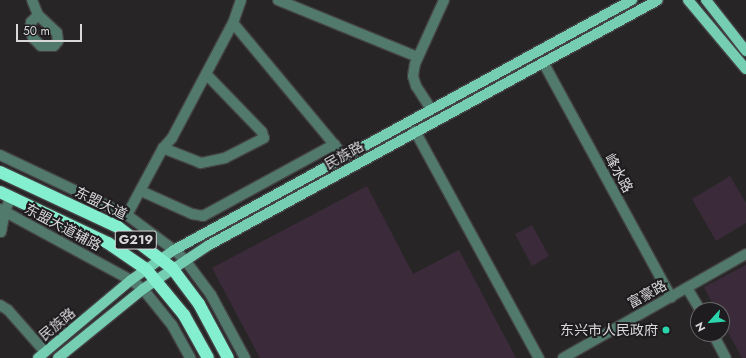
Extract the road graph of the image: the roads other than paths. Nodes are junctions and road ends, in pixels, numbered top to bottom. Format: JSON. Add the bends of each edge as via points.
{"nodes":[{"id":1,"x":32,"y":0,"type":"edge"},
{"id":2,"x":241,"y":0,"type":"edge"},
{"id":3,"x":278,"y":0,"type":"edge"},
{"id":4,"x":444,"y":0,"type":"edge"},
{"id":5,"x":632,"y":0,"type":"edge"},
{"id":6,"x":658,"y":0,"type":"edge"},
{"id":7,"x":688,"y":0,"type":"edge"},
{"id":8,"x":706,"y":0,"type":"edge"},
{"id":9,"x":38,"y":15,"type":"dead end"},
{"id":10,"x":233,"y":23,"type":"junction"},
{"id":11,"x":746,"y":51,"type":"edge"},
{"id":12,"x":418,"y":57,"type":"junction"},
{"id":13,"x":543,"y":62,"type":"junction"},
{"id":14,"x":746,"y":69,"type":"edge"},
{"id":15,"x":207,"y":75,"type":"junction"},
{"id":16,"x":432,"y":109,"type":"junction"},
{"id":17,"x":416,"y":131,"type":"junction"},
{"id":18,"x":335,"y":144,"type":"junction"},
{"id":19,"x":163,"y":148,"type":"junction"},
{"id":20,"x":0,"y":155,"type":"edge"},
{"id":21,"x":344,"y":156,"type":"junction"},
{"id":22,"x":0,"y":172,"type":"edge"},
{"id":23,"x":141,"y":191,"type":"junction"},
{"id":24,"x":0,"y":192,"type":"edge"},
{"id":25,"x":11,"y":197,"type":"junction"},
{"id":26,"x":2,"y":210,"type":"edge"},
{"id":27,"x":127,"y":216,"type":"junction"},
{"id":28,"x":0,"y":232,"type":"edge"},
{"id":29,"x":174,"y":250,"type":"junction"},
{"id":30,"x":746,"y":254,"type":"edge"},
{"id":31,"x":161,"y":258,"type":"junction"},
{"id":32,"x":185,"y":260,"type":"junction"},
{"id":33,"x":172,"y":268,"type":"junction"},
{"id":34,"x":146,"y":269,"type":"junction"},
{"id":35,"x":156,"y":279,"type":"junction"},
{"id":36,"x":131,"y":280,"type":"junction"},
{"id":37,"x":687,"y":288,"type":"junction"},
{"id":38,"x":143,"y":289,"type":"junction"},
{"id":39,"x":671,"y":297,"type":"junction"},
{"id":40,"x":695,"y":302,"type":"edge"},
{"id":41,"x":0,"y":305,"type":"edge"},
{"id":42,"x":717,"y":342,"type":"edge"},
{"id":43,"x":41,"y":355,"type":"edge"},
{"id":44,"x":58,"y":358,"type":"edge"},
{"id":45,"x":190,"y":358,"type":"edge"},
{"id":46,"x":208,"y":358,"type":"edge"},
{"id":47,"x":228,"y":358,"type":"edge"},
{"id":48,"x":245,"y":358,"type":"edge"},
{"id":49,"x":539,"y":358,"type":"edge"},
{"id":50,"x":562,"y":358,"type":"edge"},
{"id":51,"x":726,"y":358,"type":"edge"}],
"edges":[{"from":1,"to":9,"type":"street"},
{"from":2,"to":10,"type":"street"},
{"from":3,"to":12,"type":"street"},
{"from":4,"to":12,"type":"street"},
{"from":5,"to":16,"type":"main road","name":"民族路"},
{"from":6,"to":13,"type":"main road","name":"民族路"},
{"from":7,"to":14,"type":"main road"},
{"from":8,"to":11,"type":"main road"},
{"from":10,"to":15,"type":"street"},
{"from":10,"to":18,"type":"street"},
{"from":12,"to":16,"type":"street","via":[[413,76],[416,86]]},
{"from":13,"to":17,"type":"main road","name":"民族路"},
{"from":13,"to":39,"type":"street","name":"峰水路"},
{"from":15,"to":19,"type":"street","via":[[172,138]]},
{"from":15,"to":19,"type":"street","via":[[262,132],[264,138],[225,158],[207,162],[195,161]]},
{"from":16,"to":21,"type":"main road","name":"民族路"},
{"from":17,"to":32,"type":"main road","name":"民族路"},
{"from":17,"to":49,"type":"street"},
{"from":18,"to":21,"type":"street"},
{"from":18,"to":23,"type":"street","via":[[203,216],[192,214]]},
{"from":19,"to":23,"type":"street"},
{"from":20,"to":27,"type":"street"},
{"from":21,"to":29,"type":"main road","name":"民族路"},
{"from":22,"to":31,"type":"highway","name":"东盟大道","number":"G219","via":[[118,227]]},
{"from":23,"to":27,"type":"street"},
{"from":24,"to":25,"type":"highway","number":"G219"},
{"from":25,"to":26,"type":"street"},
{"from":25,"to":34,"type":"highway","number":"G219","via":[[108,243]]},
{"from":26,"to":28,"type":"street"},
{"from":26,"to":36,"type":"street","name":"东盟大道辅路"},
{"from":27,"to":29,"type":"street"},
{"from":29,"to":31,"type":"main road","name":"民族路"},
{"from":29,"to":32,"type":"street"},
{"from":30,"to":37,"type":"street","name":"富豪路"},
{"from":31,"to":33,"type":"highway","name":"东盟大道","number":"G219"},
{"from":31,"to":34,"type":"main road","name":"民族路"},
{"from":32,"to":33,"type":"main road","name":"民族路"},
{"from":32,"to":48,"type":"street","via":[[211,295]]},
{"from":33,"to":35,"type":"main road","name":"民族路"},
{"from":33,"to":47,"type":"highway","name":"东盟大道","number":"G219","via":[[199,304]]},
{"from":34,"to":35,"type":"highway","number":"G219"},
{"from":34,"to":36,"type":"main road","name":"民族路"},
{"from":35,"to":38,"type":"main road","name":"民族路"},
{"from":35,"to":46,"type":"highway","number":"G219","via":[[184,316]]},
{"from":36,"to":38,"type":"street","name":"东盟大道辅路"},
{"from":36,"to":43,"type":"main road","name":"民族路"},
{"from":37,"to":39,"type":"street","name":"富豪路"},
{"from":37,"to":40,"type":"street"},
{"from":38,"to":44,"type":"main road","name":"民族路"},
{"from":38,"to":45,"type":"street","name":"东盟大道辅路","via":[[172,325]]},
{"from":39,"to":50,"type":"street","name":"富豪路"},
{"from":41,"to":43,"type":"street","via":[[8,310]]},
{"from":42,"to":51,"type":"street"}]}
